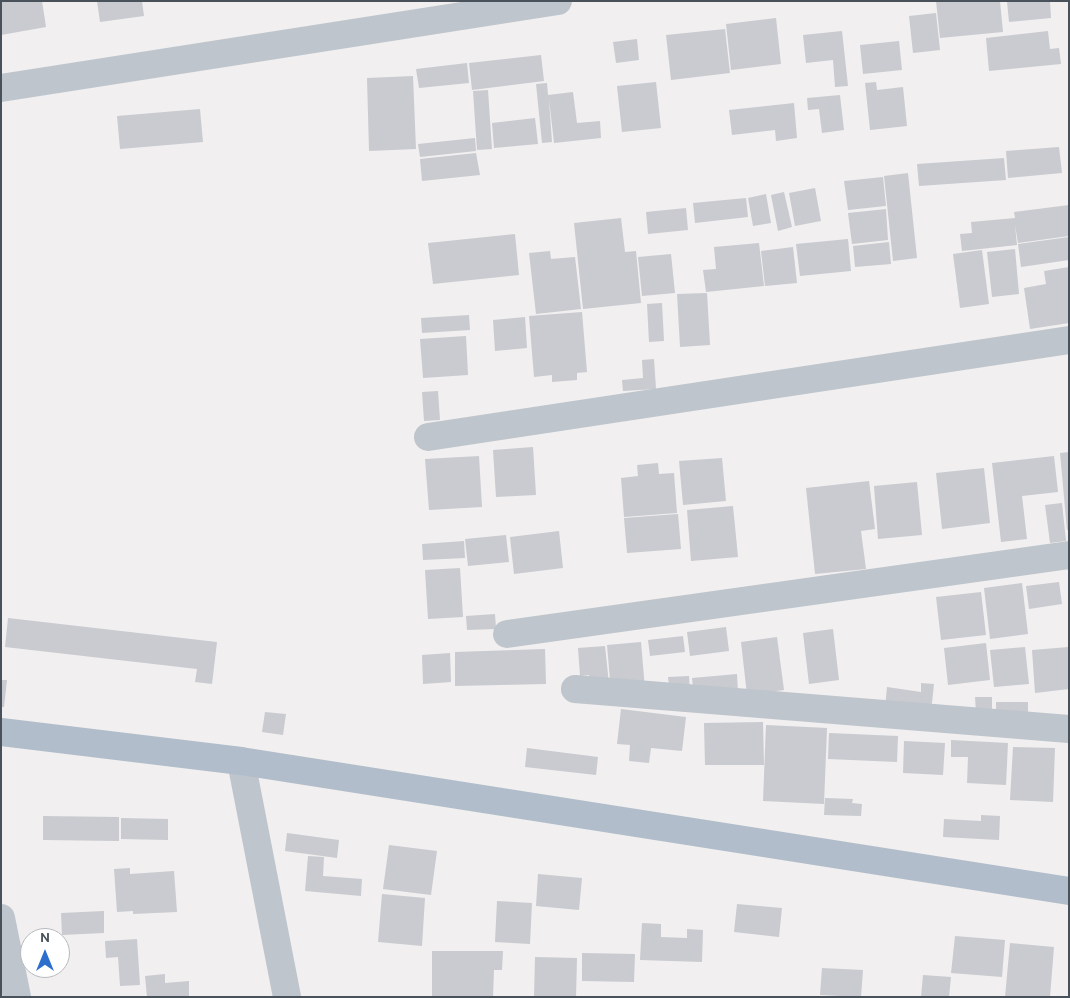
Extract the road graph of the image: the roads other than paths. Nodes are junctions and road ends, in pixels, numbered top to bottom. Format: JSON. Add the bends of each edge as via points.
{"nodes":[{"id":1,"x":558,"y":1,"type":"edge"},
{"id":2,"x":1,"y":88,"type":"edge"},
{"id":3,"x":1069,"y":340,"type":"edge"},
{"id":4,"x":428,"y":437,"type":"dead end"},
{"id":5,"x":1069,"y":555,"type":"edge"},
{"id":6,"x":507,"y":634,"type":"dead end"},
{"id":7,"x":575,"y":689,"type":"dead end"},
{"id":8,"x":1069,"y":729,"type":"edge"},
{"id":9,"x":1,"y":732,"type":"edge"},
{"id":10,"x":240,"y":761,"type":"junction"},
{"id":11,"x":1069,"y":891,"type":"edge"},
{"id":12,"x":1,"y":918,"type":"edge"},
{"id":13,"x":17,"y":997,"type":"edge"},
{"id":14,"x":287,"y":997,"type":"edge"}],
"edges":[{"from":1,"to":2,"type":"street"},
{"from":3,"to":4,"type":"street"},
{"from":5,"to":6,"type":"street"},
{"from":7,"to":8,"type":"street"},
{"from":9,"to":10,"type":"main road"},
{"from":10,"to":11,"type":"main road"},
{"from":10,"to":14,"type":"street"},
{"from":12,"to":13,"type":"street"}]}
